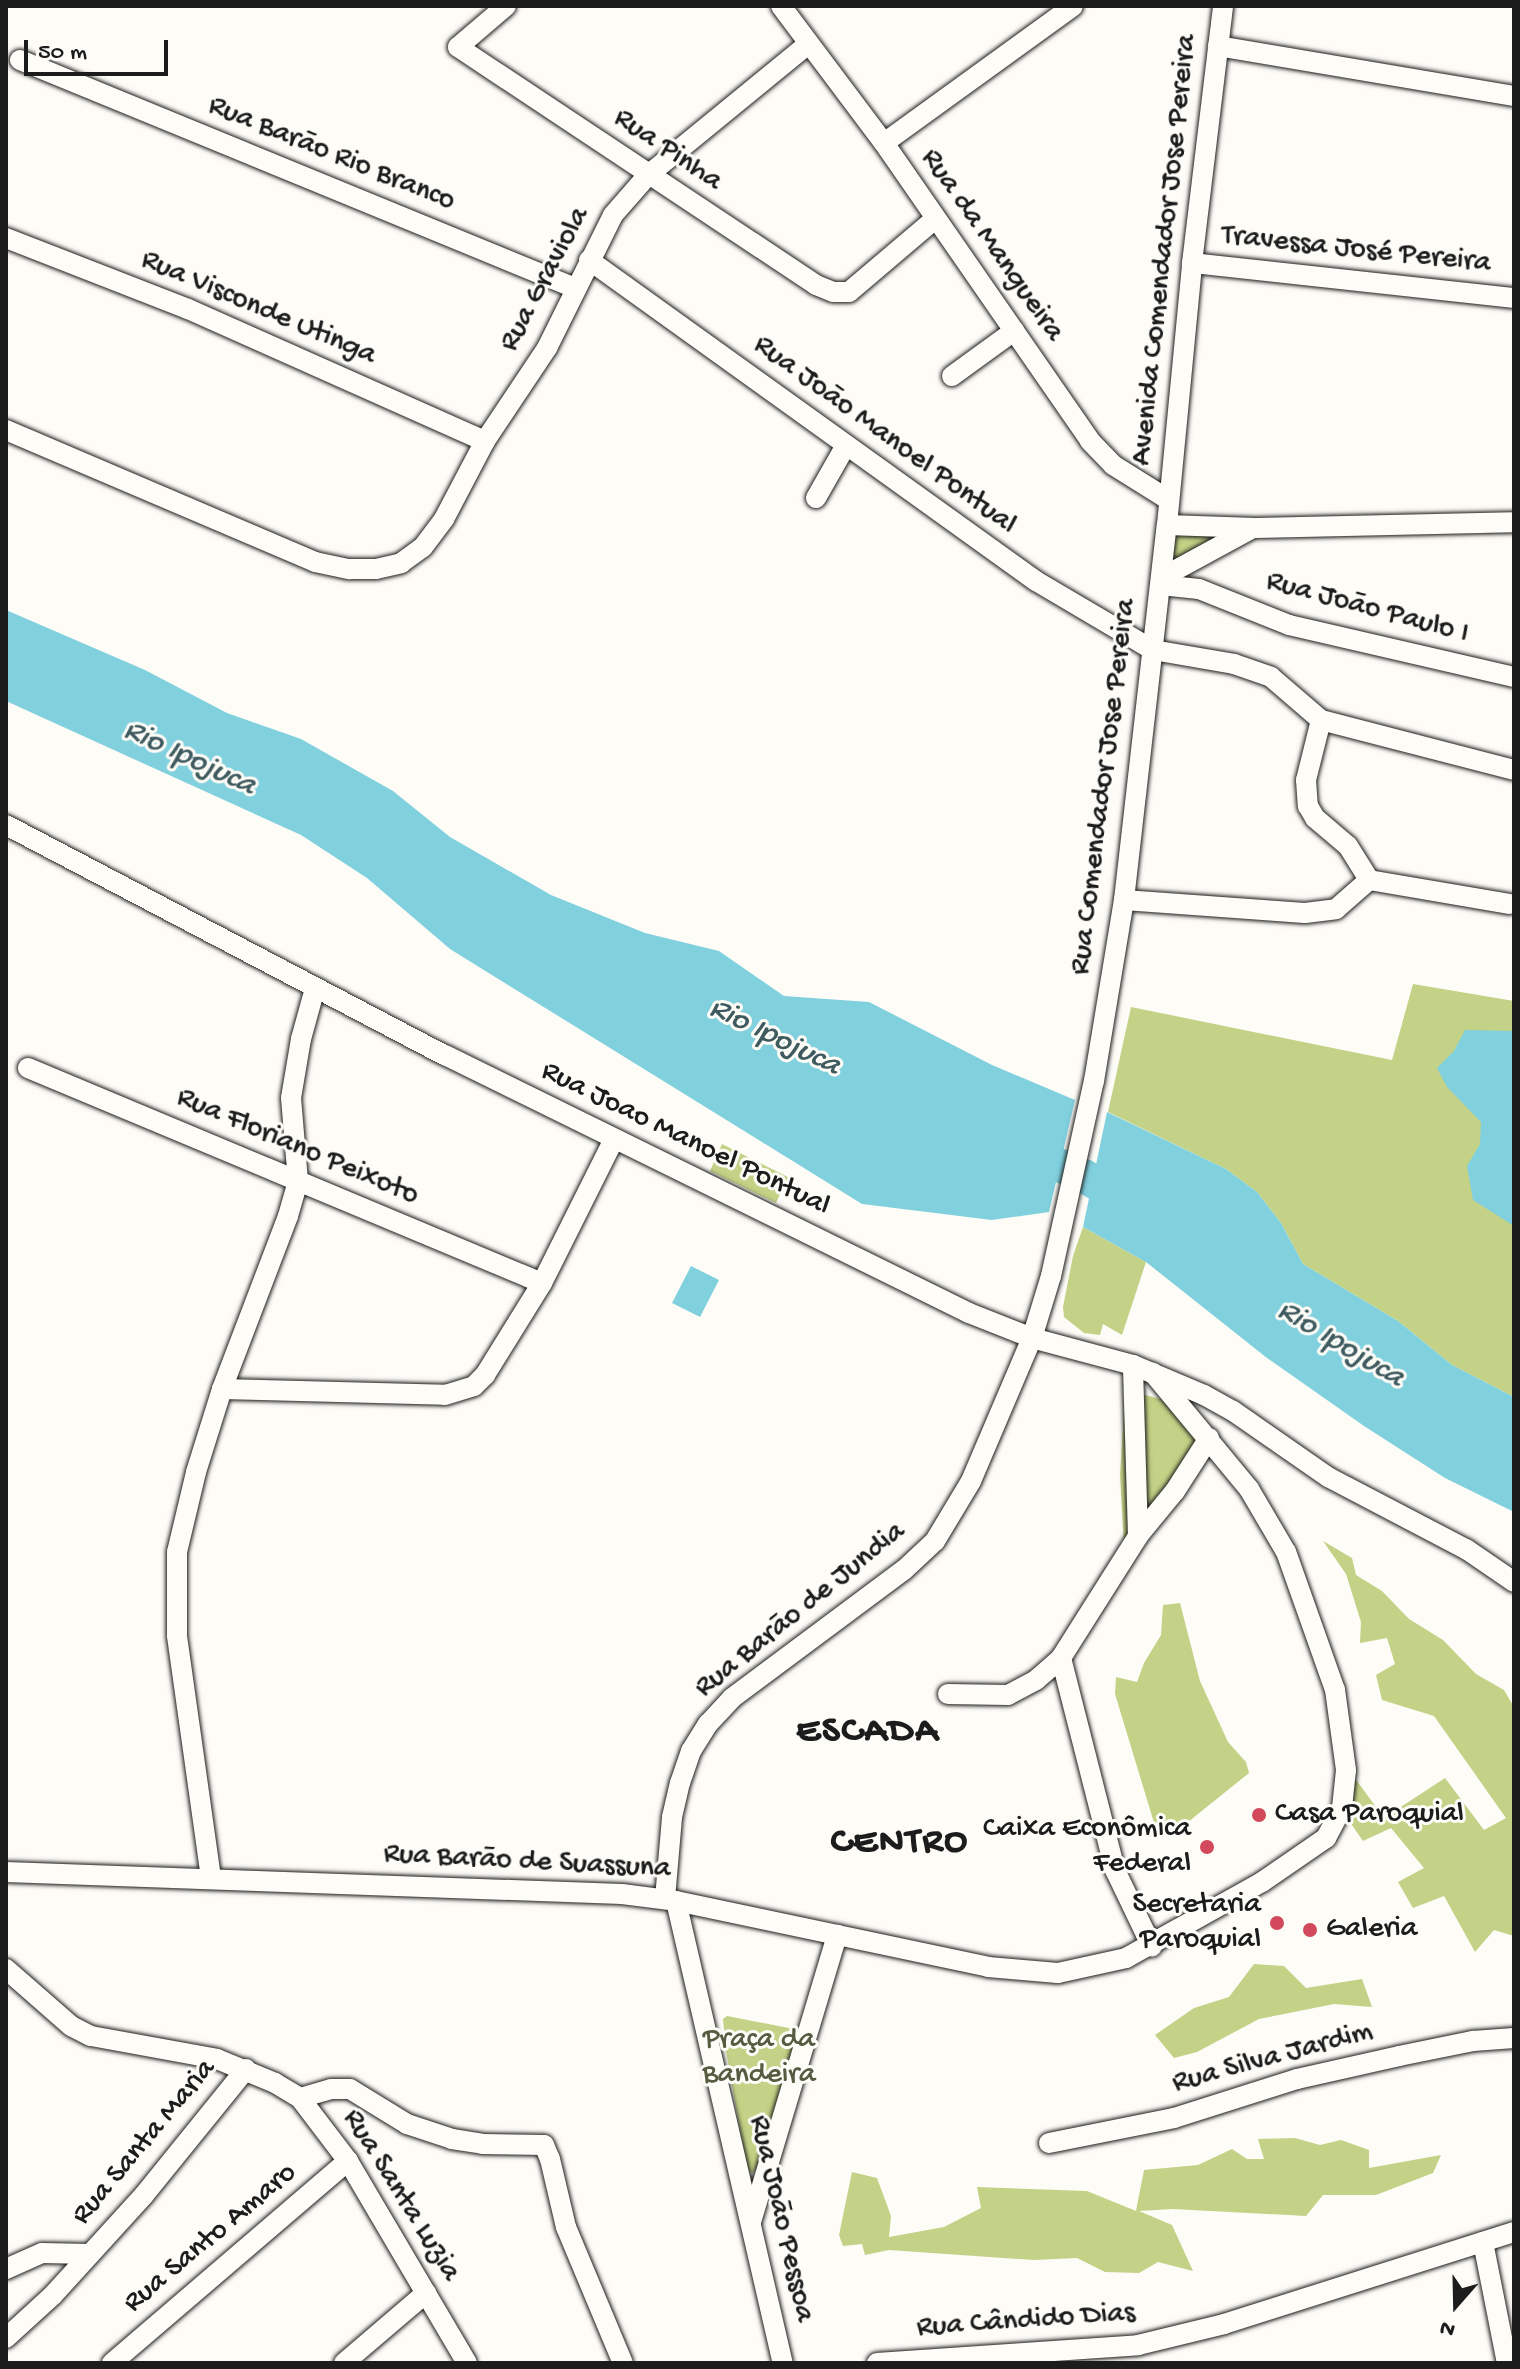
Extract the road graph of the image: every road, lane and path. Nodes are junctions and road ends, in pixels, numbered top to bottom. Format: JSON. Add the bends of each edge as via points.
{"nodes":[{"id":1,"x":506,"y":6,"type":"edge"},
{"id":2,"x":781,"y":6,"type":"edge"},
{"id":3,"x":1073,"y":6,"type":"edge"},
{"id":4,"x":1223,"y":6,"type":"edge"},
{"id":5,"x":807,"y":45,"type":"junction"},
{"id":6,"x":1218,"y":46,"type":"junction"},
{"id":7,"x":20,"y":60,"type":"dead end"},
{"id":8,"x":1514,"y":96,"type":"edge"},
{"id":9,"x":884,"y":143,"type":"junction"},
{"id":10,"x":647,"y":176,"type":"junction"},
{"id":11,"x":934,"y":220,"type":"junction"},
{"id":12,"x":6,"y":238,"type":"edge"},
{"id":13,"x":589,"y":260,"type":"junction"},
{"id":14,"x":1192,"y":263,"type":"junction"},
{"id":15,"x":575,"y":288,"type":"junction"},
{"id":16,"x":1514,"y":298,"type":"edge"},
{"id":17,"x":1014,"y":331,"type":"junction"},
{"id":18,"x":952,"y":376,"type":"dead end"},
{"id":19,"x":6,"y":430,"type":"edge"},
{"id":20,"x":485,"y":441,"type":"junction"},
{"id":21,"x":845,"y":447,"type":"junction"},
{"id":22,"x":816,"y":498,"type":"dead end"},
{"id":23,"x":1169,"y":500,"type":"junction"},
{"id":24,"x":1514,"y":522,"type":"edge"},
{"id":25,"x":1167,"y":525,"type":"junction"},
{"id":26,"x":1255,"y":528,"type":"junction"},
{"id":27,"x":1161,"y":581,"type":"junction"},
{"id":28,"x":1153,"y":650,"type":"junction"},
{"id":29,"x":1514,"y":677,"type":"edge"},
{"id":30,"x":1321,"y":720,"type":"junction"},
{"id":31,"x":1514,"y":770,"type":"edge"},
{"id":32,"x":6,"y":825,"type":"edge"},
{"id":33,"x":1369,"y":880,"type":"junction"},
{"id":34,"x":1124,"y":900,"type":"junction"},
{"id":35,"x":1509,"y":904,"type":"dead end"},
{"id":36,"x":315,"y":988,"type":"junction"},
{"id":37,"x":28,"y":1068,"type":"dead end"},
{"id":38,"x":614,"y":1139,"type":"junction"},
{"id":39,"x":298,"y":1181,"type":"junction"},
{"id":40,"x":1060,"y":1237,"type":"joint"},
{"id":41,"x":542,"y":1283,"type":"junction"},
{"id":42,"x":1032,"y":1338,"type":"junction"},
{"id":43,"x":1133,"y":1365,"type":"junction"},
{"id":44,"x":1153,"y":1373,"type":"junction"},
{"id":45,"x":222,"y":1389,"type":"junction"},
{"id":46,"x":1209,"y":1438,"type":"junction"},
{"id":47,"x":1138,"y":1536,"type":"junction"},
{"id":48,"x":1514,"y":1582,"type":"edge"},
{"id":49,"x":1061,"y":1658,"type":"junction"},
{"id":50,"x":948,"y":1694,"type":"dead end"},
{"id":51,"x":6,"y":1872,"type":"edge"},
{"id":52,"x":211,"y":1878,"type":"junction"},
{"id":53,"x":670,"y":1900,"type":"junction"},
{"id":54,"x":837,"y":1935,"type":"junction"},
{"id":55,"x":1152,"y":1947,"type":"junction"},
{"id":56,"x":6,"y":1969,"type":"edge"},
{"id":57,"x":1514,"y":2038,"type":"edge"},
{"id":58,"x":246,"y":2069,"type":"junction"},
{"id":59,"x":300,"y":2098,"type":"junction"},
{"id":60,"x":1049,"y":2143,"type":"dead end"},
{"id":61,"x":348,"y":2161,"type":"junction"},
{"id":62,"x":751,"y":2223,"type":"junction"},
{"id":63,"x":1514,"y":2232,"type":"edge"},
{"id":64,"x":1483,"y":2242,"type":"junction"},
{"id":65,"x":90,"y":2254,"type":"junction"},
{"id":66,"x":6,"y":2269,"type":"edge"},
{"id":67,"x":426,"y":2293,"type":"junction"},
{"id":68,"x":6,"y":2338,"type":"edge"},
{"id":69,"x":112,"y":2363,"type":"edge"},
{"id":70,"x":344,"y":2363,"type":"edge"},
{"id":71,"x":467,"y":2363,"type":"edge"},
{"id":72,"x":623,"y":2363,"type":"edge"},
{"id":73,"x":783,"y":2363,"type":"edge"},
{"id":74,"x":877,"y":2363,"type":"edge"},
{"id":75,"x":1507,"y":2363,"type":"edge"}],
"edges":[{"from":1,"to":10,"type":"street","name":"Rua Pinha","via":[[458,47]]},
{"from":2,"to":5,"type":"street","name":"Rua da Mangueira"},
{"from":3,"to":9,"type":"street"},
{"from":4,"to":6,"type":"street","name":"Avenida Comendador Jose Pereira"},
{"from":5,"to":9,"type":"street","name":"Rua da Mangueira"},
{"from":5,"to":10,"type":"street","name":"Rua Graviola"},
{"from":6,"to":8,"type":"street"},
{"from":6,"to":14,"type":"street","name":"Avenida Comendador Jose Pereira"},
{"from":7,"to":15,"type":"street","name":"Rua Barão Rio Branco"},
{"from":9,"to":11,"type":"street","name":"Rua da Mangueira"},
{"from":10,"to":11,"type":"street","name":"Rua Pinha","via":[[833,292],[849,292]]},
{"from":10,"to":13,"type":"street","name":"Rua Graviola","via":[[613,215]]},
{"from":11,"to":17,"type":"street","name":"Rua da Mangueira"},
{"from":12,"to":20,"type":"street","name":"Rua Visconde Utinga","via":[[188,309]]},
{"from":13,"to":15,"type":"street","name":"Rua Graviola"},
{"from":13,"to":21,"type":"street","name":"Rua João Manoel Pontual"},
{"from":14,"to":16,"type":"street","name":"Travessa José Pereira"},
{"from":14,"to":23,"type":"street","name":"Avenida Comendador Jose Pereira"},
{"from":15,"to":20,"type":"street","name":"Rua Graviola","via":[[523,389]]},
{"from":17,"to":18,"type":"street"},
{"from":17,"to":23,"type":"street","name":"Rua da Mangueira","via":[[1090,441],[1113,465]]},
{"from":19,"to":20,"type":"street","name":"Rua Graviola","via":[[315,562],[349,569],[401,563],[423,547]]},
{"from":21,"to":22,"type":"street"},
{"from":21,"to":28,"type":"street","name":"Rua João Manoel Pontual","via":[[1036,581]]},
{"from":23,"to":25,"type":"street","name":"Rua Comendador Jose Pereira"},
{"from":24,"to":26,"type":"street"},
{"from":25,"to":26,"type":"street"},
{"from":25,"to":27,"type":"street","name":"Rua Comendador Jose Pereira"},
{"from":26,"to":27,"type":"street"},
{"from":27,"to":28,"type":"street","name":"Rua Comendador Jose Pereira"},
{"from":27,"to":29,"type":"street","name":"Rua João Paulo I","via":[[1199,589],[1289,625]]},
{"from":28,"to":30,"type":"street","via":[[1234,664],[1271,677]]},
{"from":28,"to":34,"type":"street","name":"Rua Comendador Jose Pereira"},
{"from":30,"to":31,"type":"street"},
{"from":30,"to":33,"type":"street","via":[[1306,780],[1308,806],[1348,846]]},
{"from":32,"to":36,"type":"street","name":"Rua Joao Manoel Pontual"},
{"from":33,"to":34,"type":"street","via":[[1336,909],[1305,913]]},
{"from":33,"to":35,"type":"street"},
{"from":34,"to":40,"type":"street","name":"Rua Comendador Jose Pereira","via":[[1094,1081]]},
{"from":36,"to":38,"type":"street","name":"Rua Joao Manoel Pontual"},
{"from":36,"to":39,"type":"street","via":[[291,1098]]},
{"from":37,"to":39,"type":"street","name":"Rua Floriano Peixoto"},
{"from":38,"to":41,"type":"street"},
{"from":38,"to":42,"type":"street","name":"Rua Joao Manoel Pontual","via":[[969,1313]]},
{"from":39,"to":41,"type":"street","name":"Rua Floriano Peixoto"},
{"from":39,"to":45,"type":"street"},
{"from":40,"to":42,"type":"street","name":"Rua Barão de Jundia"},
{"from":41,"to":45,"type":"street","via":[[485,1375],[461,1392]]},
{"from":42,"to":43,"type":"street","name":"Rua Joao Manoel Pontual"},
{"from":42,"to":53,"type":"street","name":"Rua Barão de Jundia","via":[[971,1481],[935,1541],[732,1698],[708,1724],[691,1751],[672,1817]]},
{"from":43,"to":44,"type":"street","name":"Rua Joao Manoel Pontual"},
{"from":43,"to":47,"type":"street"},
{"from":44,"to":46,"type":"street"},
{"from":44,"to":48,"type":"street","name":"Rua Joao Manoel Pontual","via":[[1233,1411],[1328,1477],[1466,1549]]},
{"from":45,"to":52,"type":"street","via":[[184,1513],[174,1592]]},
{"from":46,"to":47,"type":"street"},
{"from":46,"to":55,"type":"street","name":"Rua Barão de Suassuna","via":[[1286,1552],[1331,1677],[1346,1770],[1342,1808],[1318,1845]]},
{"from":47,"to":49,"type":"street"},
{"from":49,"to":50,"type":"street","via":[[1008,1695]]},
{"from":49,"to":55,"type":"street","via":[[1115,1870]]},
{"from":51,"to":52,"type":"street","name":"Rua Barão de Suassuna"},
{"from":52,"to":53,"type":"street","name":"Rua Barão de Suassuna"},
{"from":53,"to":54,"type":"street","name":"Rua Barão de Suassuna"},
{"from":53,"to":62,"type":"street","name":"Rua João Pessoa"},
{"from":54,"to":55,"type":"street","name":"Rua Barão de Suassuna","via":[[988,1967],[1058,1973]]},
{"from":54,"to":62,"type":"street"},
{"from":56,"to":58,"type":"street","name":"Rua Santa Luzia","via":[[71,2026],[91,2036],[180,2050]]},
{"from":57,"to":60,"type":"street","name":"Rua Silva Jardim","via":[[1385,2059],[1297,2079],[1174,2118]]},
{"from":58,"to":59,"type":"street","name":"Rua Santa Luzia"},
{"from":58,"to":65,"type":"street","name":"Rua Santa Maria","via":[[184,2149]]},
{"from":59,"to":61,"type":"street","name":"Rua Santa Luzia"},
{"from":59,"to":72,"type":"street","via":[[350,2089],[407,2124],[452,2139],[539,2143],[547,2149],[566,2227]]},
{"from":61,"to":67,"type":"street","name":"Rua Santa Luzia"},
{"from":61,"to":69,"type":"street","name":"Rua Santo Amaro"},
{"from":62,"to":73,"type":"street","name":"Rua João Pessoa"},
{"from":63,"to":64,"type":"street","name":"Rua Cândido Dias"},
{"from":64,"to":74,"type":"street","name":"Rua Cândido Dias","via":[[1179,2337],[1092,2351]]},
{"from":64,"to":75,"type":"street"},
{"from":65,"to":66,"type":"street","via":[[42,2253]]},
{"from":65,"to":68,"type":"street","name":"Rua Santa Maria"},
{"from":67,"to":70,"type":"street"},
{"from":67,"to":71,"type":"street","name":"Rua Santa Luzia"}]}
